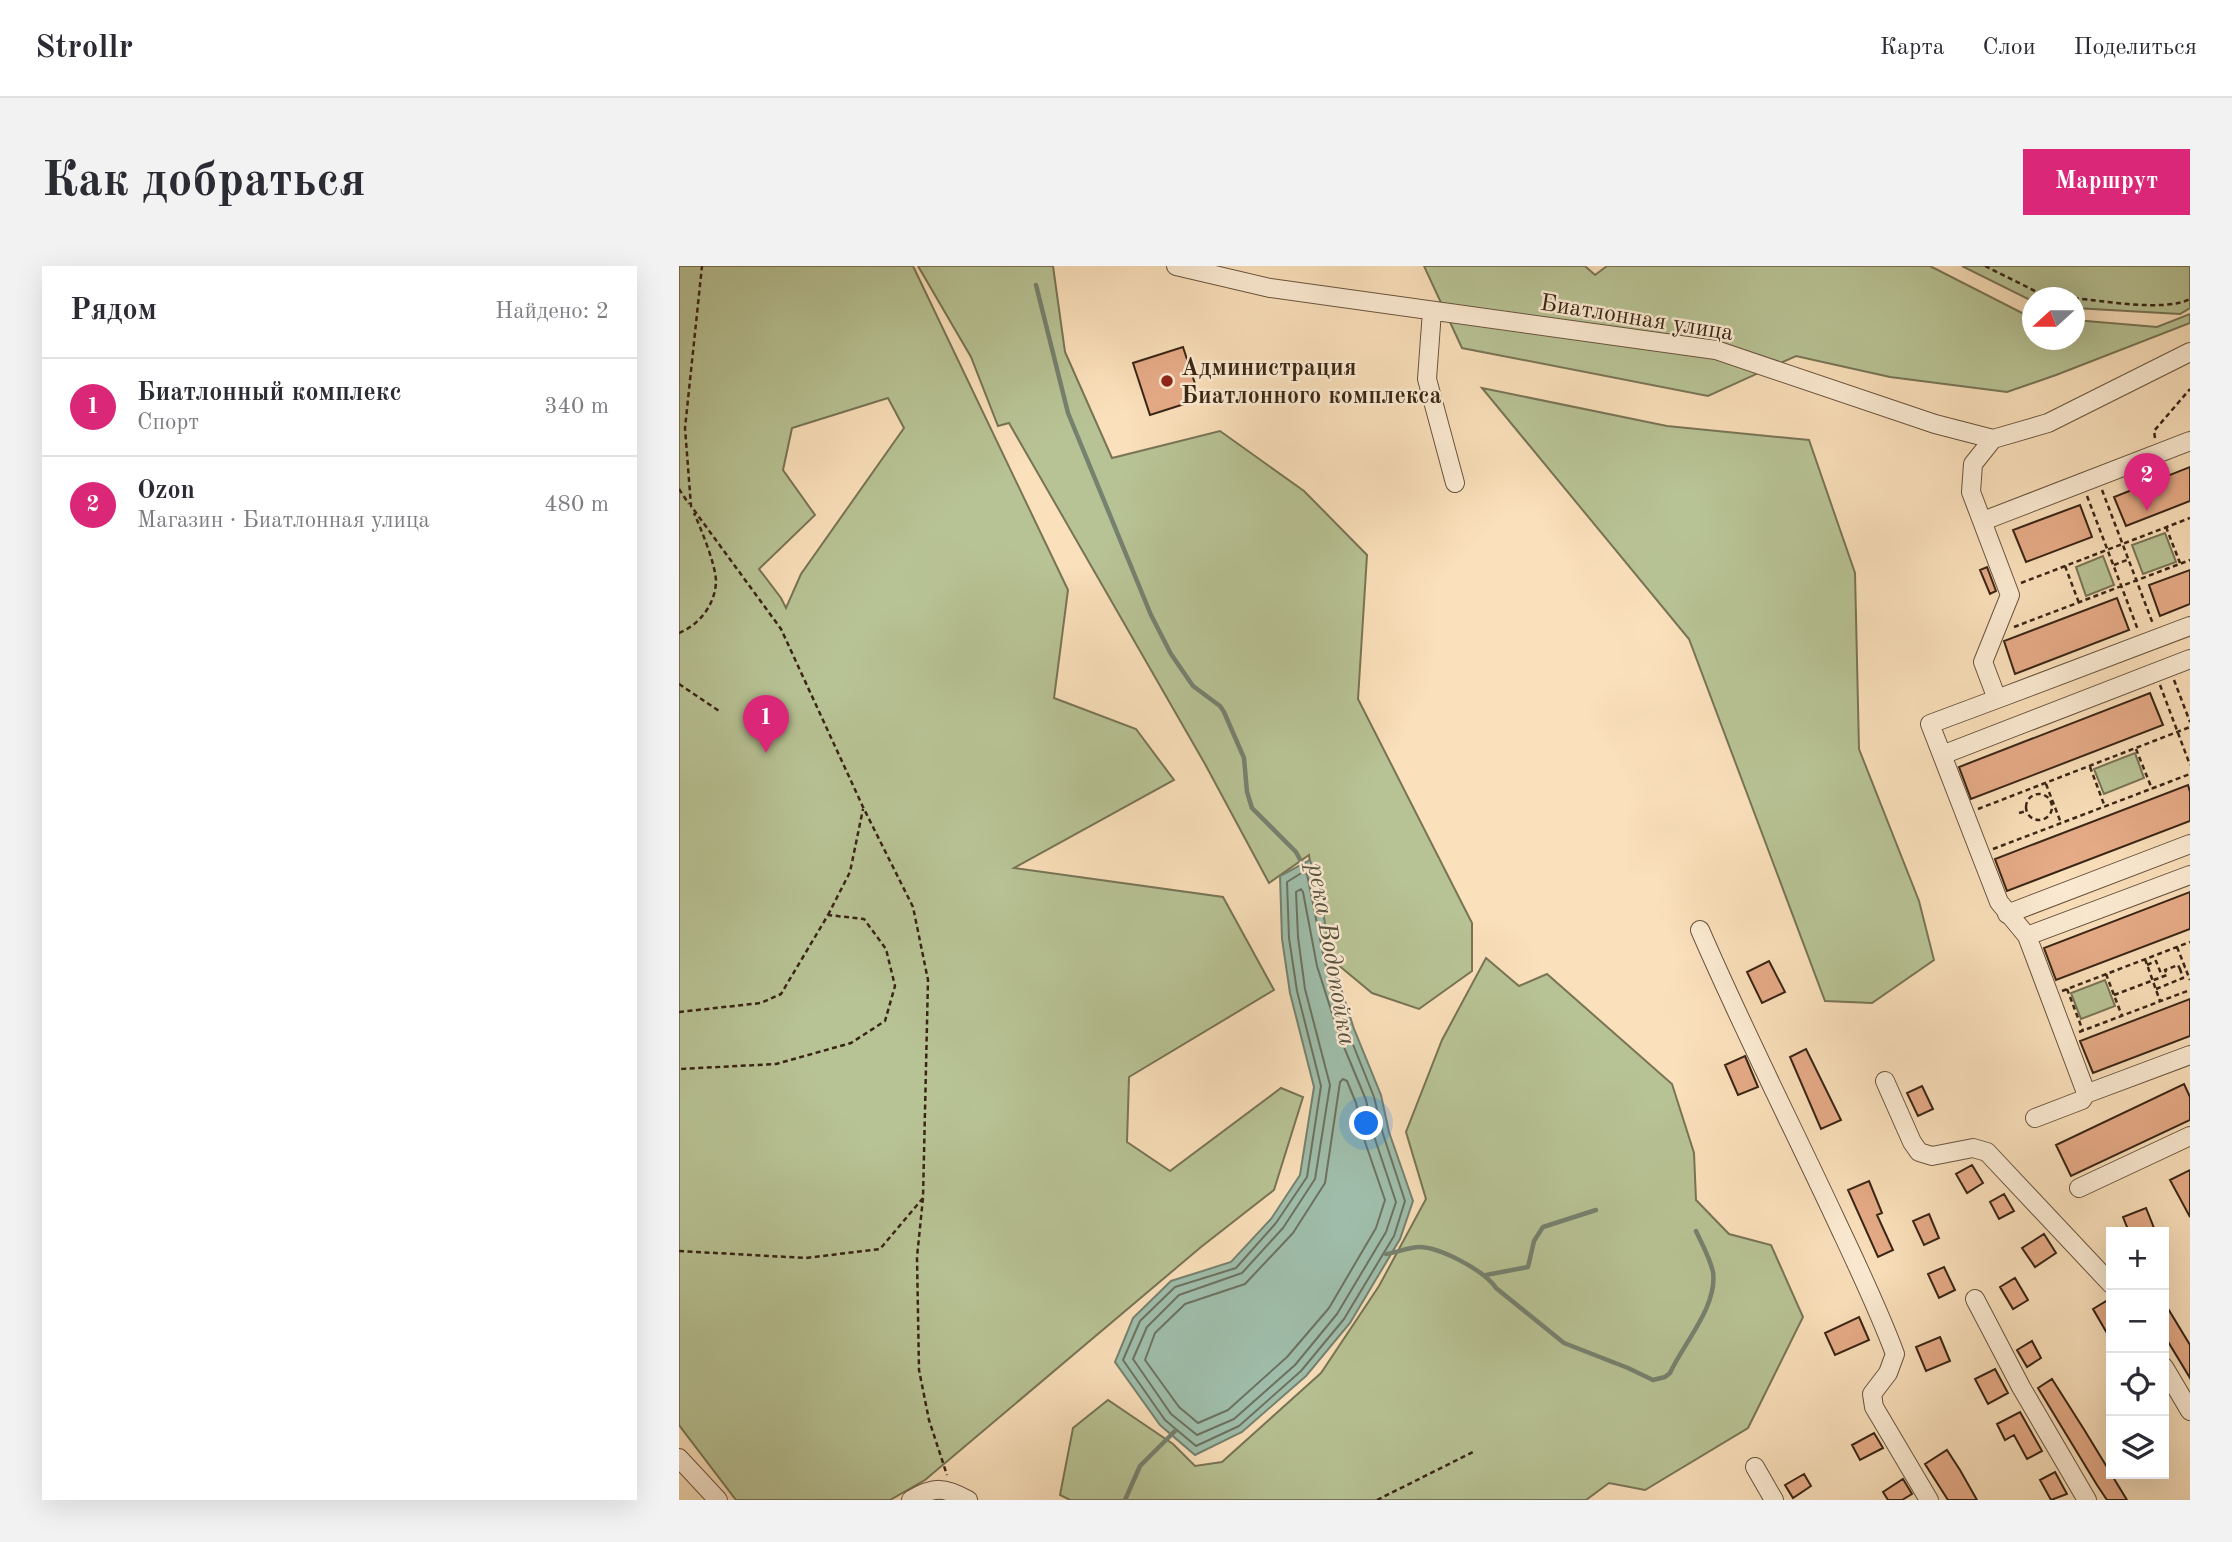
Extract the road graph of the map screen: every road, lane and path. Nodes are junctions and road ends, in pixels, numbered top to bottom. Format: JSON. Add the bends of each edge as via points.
{"nodes":[{"id":1,"x":702,"y":266,"type":"edge"},
{"id":2,"x":1176,"y":266,"type":"edge"},
{"id":3,"x":1985,"y":266,"type":"edge"},
{"id":4,"x":2027,"y":287,"type":"edge"},
{"id":5,"x":2085,"y":299,"type":"edge"},
{"id":6,"x":2190,"y":299,"type":"edge"},
{"id":7,"x":1432,"y":311,"type":"junction"},
{"id":8,"x":2190,"y":352,"type":"edge"},
{"id":9,"x":2190,"y":389,"type":"edge"},
{"id":10,"x":1993,"y":439,"type":"junction"},
{"id":11,"x":2190,"y":441,"type":"edge"},
{"id":12,"x":2161,"y":453,"type":"junction"},
{"id":13,"x":2089,"y":480,"type":"junction"},
{"id":14,"x":1455,"y":483,"type":"dead end"},
{"id":15,"x":679,"y":489,"type":"edge"},
{"id":16,"x":691,"y":506,"type":"junction"},
{"id":17,"x":2190,"y":518,"type":"edge"},
{"id":18,"x":1983,"y":521,"type":"junction"},
{"id":19,"x":2167,"y":527,"type":"junction"},
{"id":20,"x":2122,"y":544,"type":"junction"},
{"id":21,"x":2108,"y":550,"type":"junction"},
{"id":22,"x":2128,"y":560,"type":"junction"},
{"id":23,"x":2190,"y":560,"type":"edge"},
{"id":24,"x":2180,"y":564,"type":"junction"},
{"id":25,"x":2114,"y":565,"type":"junction"},
{"id":26,"x":2065,"y":566,"type":"junction"},
{"id":27,"x":2136,"y":580,"type":"junction"},
{"id":28,"x":2122,"y":586,"type":"junction"},
{"id":29,"x":2008,"y":588,"type":"junction"},
{"id":30,"x":2079,"y":603,"type":"junction"},
{"id":31,"x":2190,"y":626,"type":"edge"},
{"id":32,"x":679,"y":633,"type":"edge"},
{"id":33,"x":1994,"y":635,"type":"junction"},
{"id":34,"x":2151,"y":641,"type":"junction"},
{"id":35,"x":2190,"y":659,"type":"edge"},
{"id":36,"x":2162,"y":670,"type":"junction"},
{"id":37,"x":679,"y":684,"type":"edge"},
{"id":38,"x":1997,"y":699,"type":"junction"},
{"id":39,"x":719,"y":710,"type":"dead end"},
{"id":40,"x":2190,"y":722,"type":"edge"},
{"id":41,"x":2190,"y":727,"type":"edge"},
{"id":42,"x":2177,"y":732,"type":"junction"},
{"id":43,"x":2136,"y":748,"type":"junction"},
{"id":44,"x":2190,"y":750,"type":"edge"},
{"id":45,"x":2185,"y":752,"type":"junction"},
{"id":46,"x":1942,"y":755,"type":"junction"},
{"id":47,"x":2190,"y":765,"type":"edge"},
{"id":48,"x":2089,"y":766,"type":"junction"},
{"id":49,"x":2190,"y":774,"type":"edge"},
{"id":50,"x":2046,"y":782,"type":"junction"},
{"id":51,"x":2152,"y":789,"type":"junction"},
{"id":52,"x":2052,"y":802,"type":"junction"},
{"id":53,"x":863,"y":807,"type":"junction"},
{"id":54,"x":2105,"y":807,"type":"junction"},
{"id":55,"x":2027,"y":811,"type":"junction"},
{"id":56,"x":1965,"y":814,"type":"junction"},
{"id":57,"x":2019,"y":814,"type":"dead end"},
{"id":58,"x":2061,"y":823,"type":"junction"},
{"id":59,"x":2190,"y":844,"type":"edge"},
{"id":60,"x":1980,"y":854,"type":"junction"},
{"id":61,"x":2190,"y":875,"type":"edge"},
{"id":62,"x":2007,"y":914,"type":"junction"},
{"id":63,"x":828,"y":915,"type":"junction"},
{"id":64,"x":1700,"y":930,"type":"dead end"},
{"id":65,"x":2027,"y":936,"type":"junction"},
{"id":66,"x":2190,"y":942,"type":"edge"},
{"id":67,"x":2177,"y":947,"type":"junction"},
{"id":68,"x":2190,"y":955,"type":"edge"},
{"id":69,"x":2182,"y":958,"type":"junction"},
{"id":70,"x":2145,"y":959,"type":"junction"},
{"id":71,"x":2147,"y":965,"type":"junction"},
{"id":72,"x":2185,"y":967,"type":"junction"},
{"id":73,"x":2180,"y":969,"type":"junction"},
{"id":74,"x":2106,"y":974,"type":"junction"},
{"id":75,"x":2189,"y":974,"type":"edge"},
{"id":76,"x":2164,"y":975,"type":"junction"},
{"id":77,"x":2152,"y":980,"type":"junction"},
{"id":78,"x":2190,"y":980,"type":"edge"},
{"id":79,"x":2170,"y":983,"type":"junction"},
{"id":80,"x":2067,"y":989,"type":"junction"},
{"id":81,"x":2156,"y":989,"type":"junction"},
{"id":82,"x":2190,"y":990,"type":"edge"},
{"id":83,"x":2114,"y":995,"type":"junction"},
{"id":84,"x":2049,"y":996,"type":"junction"},
{"id":85,"x":2160,"y":1001,"type":"junction"},
{"id":86,"x":679,"y":1012,"type":"edge"},
{"id":87,"x":2122,"y":1016,"type":"junction"},
{"id":88,"x":2083,"y":1031,"type":"junction"},
{"id":89,"x":2065,"y":1037,"type":"junction"},
{"id":90,"x":2190,"y":1055,"type":"edge"},
{"id":91,"x":679,"y":1069,"type":"edge"},
{"id":92,"x":1885,"y":1081,"type":"dead end"},
{"id":93,"x":2087,"y":1093,"type":"junction"},
{"id":94,"x":2035,"y":1118,"type":"dead end"},
{"id":95,"x":2190,"y":1136,"type":"edge"},
{"id":96,"x":2079,"y":1188,"type":"dead end"},
{"id":97,"x":923,"y":1198,"type":"junction"},
{"id":98,"x":679,"y":1251,"type":"edge"},
{"id":99,"x":2106,"y":1279,"type":"edge"},
{"id":100,"x":1975,"y":1299,"type":"dead end"},
{"id":101,"x":2169,"y":1375,"type":"edge"},
{"id":102,"x":2190,"y":1411,"type":"edge"},
{"id":103,"x":1473,"y":1452,"type":"dead end"},
{"id":104,"x":679,"y":1458,"type":"edge"},
{"id":105,"x":1755,"y":1467,"type":"dead end"},
{"id":106,"x":952,"y":1491,"type":"junction"},
{"id":107,"x":718,"y":1500,"type":"edge"},
{"id":108,"x":911,"y":1500,"type":"edge"},
{"id":109,"x":968,"y":1500,"type":"edge"},
{"id":110,"x":1377,"y":1500,"type":"edge"},
{"id":111,"x":1774,"y":1500,"type":"edge"},
{"id":112,"x":1929,"y":1500,"type":"edge"},
{"id":113,"x":2087,"y":1500,"type":"edge"}],
"edges":[{"from":1,"to":16,"type":"path","via":[[685,428]]},
{"from":2,"to":7,"type":"street","name":"Биатлонная улица","via":[[1270,288]]},
{"from":3,"to":4,"type":"path"},
{"from":5,"to":6,"type":"path","via":[[2179,305]]},
{"from":7,"to":10,"type":"street","name":"Биатлонная улица","via":[[1716,350]]},
{"from":7,"to":14,"type":"street","via":[[1427,379]]},
{"from":8,"to":10,"type":"street","name":"Биатлонная улица","via":[[2048,424]]},
{"from":9,"to":12,"type":"path","via":[[2153,432]]},
{"from":10,"to":18,"type":"street","via":[[1973,464],[1971,492]]},
{"from":11,"to":12,"type":"street"},
{"from":12,"to":13,"type":"street"},
{"from":13,"to":18,"type":"street"},
{"from":13,"to":20,"type":"path"},
{"from":13,"to":21,"type":"path"},
{"from":15,"to":16,"type":"path"},
{"from":16,"to":32,"type":"path","via":[[716,581],[710,606],[691,629]]},
{"from":16,"to":53,"type":"path","via":[[781,629]]},
{"from":17,"to":19,"type":"path"},
{"from":18,"to":29,"type":"street"},
{"from":19,"to":20,"type":"path"},
{"from":19,"to":24,"type":"path"},
{"from":20,"to":21,"type":"path"},
{"from":20,"to":22,"type":"path"},
{"from":21,"to":25,"type":"path"},
{"from":21,"to":26,"type":"path"},
{"from":22,"to":25,"type":"path"},
{"from":22,"to":27,"type":"path"},
{"from":23,"to":24,"type":"path"},
{"from":24,"to":27,"type":"path"},
{"from":25,"to":28,"type":"path"},
{"from":26,"to":29,"type":"path"},
{"from":26,"to":30,"type":"path"},
{"from":27,"to":28,"type":"path"},
{"from":27,"to":34,"type":"path"},
{"from":28,"to":30,"type":"path"},
{"from":28,"to":34,"type":"path"},
{"from":29,"to":33,"type":"street","via":[[2009,600]]},
{"from":30,"to":33,"type":"path"},
{"from":31,"to":34,"type":"street"},
{"from":33,"to":38,"type":"street","via":[[1983,662]]},
{"from":34,"to":38,"type":"street"},
{"from":35,"to":36,"type":"street"},
{"from":36,"to":40,"type":"path"},
{"from":36,"to":42,"type":"path"},
{"from":36,"to":46,"type":"street"},
{"from":37,"to":39,"type":"path"},
{"from":38,"to":46,"type":"street","via":[[1930,724]]},
{"from":41,"to":42,"type":"path"},
{"from":42,"to":43,"type":"path"},
{"from":42,"to":45,"type":"path"},
{"from":43,"to":48,"type":"path"},
{"from":43,"to":51,"type":"path"},
{"from":44,"to":45,"type":"path"},
{"from":45,"to":47,"type":"path"},
{"from":46,"to":56,"type":"street"},
{"from":48,"to":50,"type":"path"},
{"from":48,"to":54,"type":"path"},
{"from":49,"to":51,"type":"path"},
{"from":50,"to":52,"type":"path"},
{"from":50,"to":56,"type":"path"},
{"from":51,"to":54,"type":"path"},
{"from":52,"to":55,"type":"path","via":[[2034,795],[2027,802]]},
{"from":52,"to":55,"type":"path","via":[[2043,819],[2033,819]]},
{"from":52,"to":58,"type":"path"},
{"from":53,"to":63,"type":"path","via":[[850,872]]},
{"from":53,"to":97,"type":"path","via":[[913,907],[928,980]]},
{"from":54,"to":58,"type":"path"},
{"from":55,"to":57,"type":"path"},
{"from":56,"to":60,"type":"street"},
{"from":58,"to":60,"type":"path"},
{"from":59,"to":62,"type":"street"},
{"from":60,"to":62,"type":"street"},
{"from":61,"to":65,"type":"street"},
{"from":62,"to":65,"type":"street"},
{"from":63,"to":86,"type":"path","via":[[781,994],[761,1003]]},
{"from":63,"to":91,"type":"path","via":[[865,919],[886,949],[895,986],[885,1021],[851,1043],[776,1064]]},
{"from":64,"to":112,"type":"street","via":[[1883,1320],[1895,1354],[1872,1394],[1874,1407]]},
{"from":65,"to":84,"type":"street"},
{"from":66,"to":67,"type":"path"},
{"from":67,"to":69,"type":"path"},
{"from":67,"to":70,"type":"path"},
{"from":68,"to":69,"type":"path"},
{"from":69,"to":72,"type":"path"},
{"from":70,"to":71,"type":"path"},
{"from":70,"to":74,"type":"path"},
{"from":71,"to":76,"type":"path","via":[[2157,961]]},
{"from":71,"to":77,"type":"path"},
{"from":72,"to":73,"type":"path"},
{"from":72,"to":75,"type":"path"},
{"from":73,"to":76,"type":"path","via":[[2178,965]]},
{"from":73,"to":79,"type":"path","via":[[2183,978]]},
{"from":74,"to":80,"type":"path"},
{"from":74,"to":83,"type":"path"},
{"from":75,"to":78,"type":"path"},
{"from":76,"to":77,"type":"path"},
{"from":76,"to":79,"type":"path"},
{"from":77,"to":81,"type":"path"},
{"from":77,"to":83,"type":"path"},
{"from":79,"to":81,"type":"path"},
{"from":80,"to":84,"type":"path"},
{"from":80,"to":88,"type":"path"},
{"from":81,"to":85,"type":"path"},
{"from":82,"to":85,"type":"path"},
{"from":83,"to":87,"type":"path"},
{"from":84,"to":89,"type":"street"},
{"from":85,"to":87,"type":"path"},
{"from":87,"to":88,"type":"path"},
{"from":88,"to":89,"type":"path"},
{"from":89,"to":93,"type":"street"},
{"from":90,"to":93,"type":"street"},
{"from":92,"to":99,"type":"street","via":[[1919,1152],[1932,1156],[1973,1148],[1987,1152]]},
{"from":93,"to":94,"type":"street","via":[[2082,1100]]},
{"from":95,"to":96,"type":"street"},
{"from":97,"to":98,"type":"path","via":[[880,1249],[806,1258]]},
{"from":97,"to":106,"type":"path","via":[[917,1257],[919,1370],[929,1420]]},
{"from":100,"to":113,"type":"street"},
{"from":101,"to":102,"type":"street"},
{"from":103,"to":110,"type":"path"},
{"from":104,"to":107,"type":"street"},
{"from":105,"to":111,"type":"street"},
{"from":106,"to":108,"type":"street","via":[[929,1489]]},
{"from":106,"to":109,"type":"street"}]}
